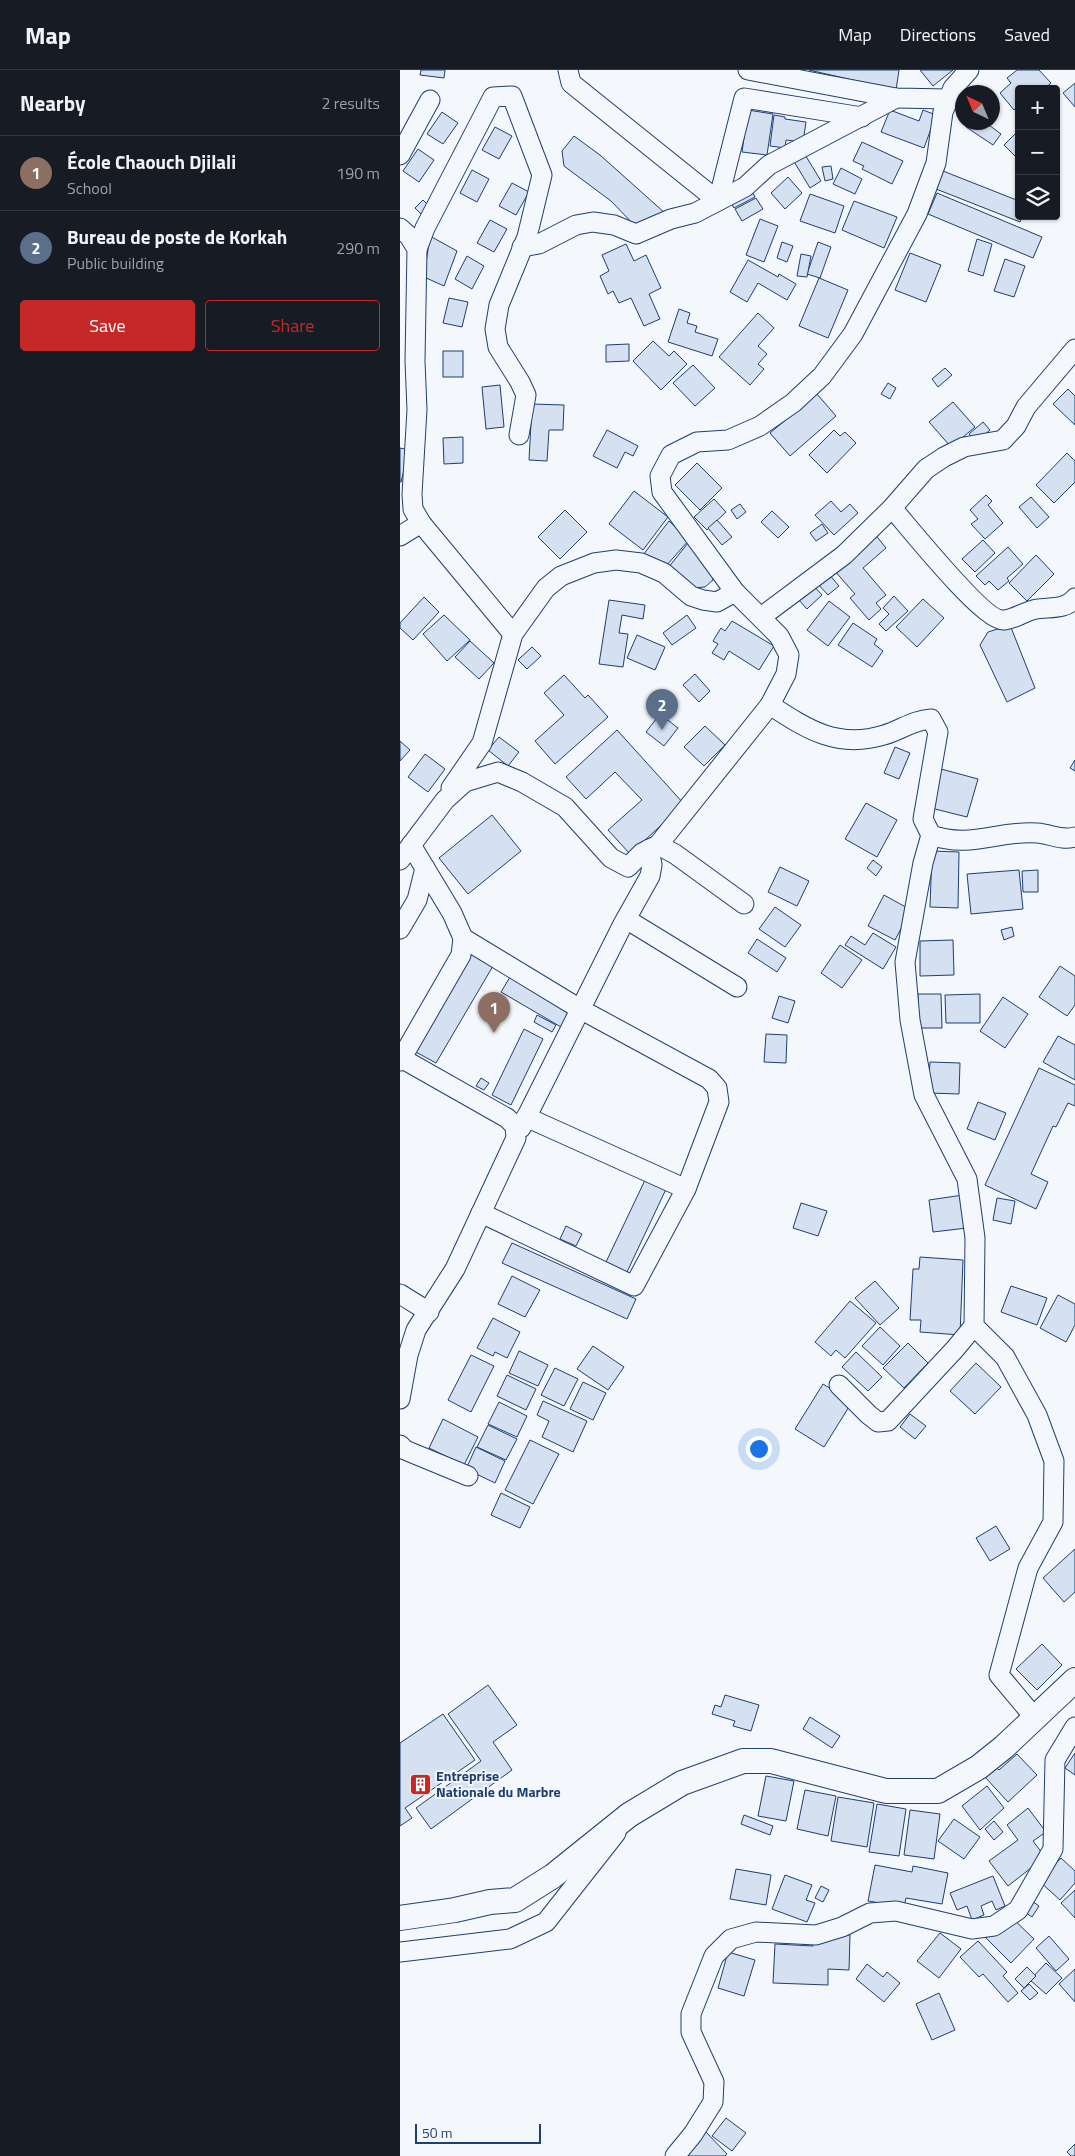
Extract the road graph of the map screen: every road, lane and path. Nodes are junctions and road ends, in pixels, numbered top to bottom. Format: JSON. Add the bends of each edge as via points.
{"nodes":[{"id":1,"x":568,"y":70,"type":"edge"},
{"id":2,"x":748,"y":70,"type":"edge"},
{"id":3,"x":969,"y":70,"type":"edge"},
{"id":4,"x":896,"y":98,"type":"junction"},
{"id":5,"x":430,"y":100,"type":"dead end"},
{"id":6,"x":948,"y":100,"type":"junction"},
{"id":7,"x":862,"y":117,"type":"junction"},
{"id":8,"x":400,"y":155,"type":"edge"},
{"id":9,"x":718,"y":201,"type":"junction"},
{"id":10,"x":400,"y":228,"type":"edge"},
{"id":11,"x":522,"y":247,"type":"junction"},
{"id":12,"x":418,"y":249,"type":"junction"},
{"id":13,"x":1075,"y":349,"type":"edge"},
{"id":14,"x":520,"y":436,"type":"dead end"},
{"id":15,"x":892,"y":508,"type":"junction"},
{"id":16,"x":421,"y":523,"type":"junction"},
{"id":17,"x":400,"y":536,"type":"edge"},
{"id":18,"x":735,"y":592,"type":"junction"},
{"id":19,"x":1075,"y":598,"type":"edge"},
{"id":20,"x":761,"y":617,"type":"junction"},
{"id":21,"x":513,"y":634,"type":"junction"},
{"id":22,"x":770,"y":705,"type":"junction"},
{"id":23,"x":428,"y":822,"type":"junction"},
{"id":24,"x":931,"y":835,"type":"junction"},
{"id":25,"x":1075,"y":837,"type":"edge"},
{"id":26,"x":653,"y":847,"type":"junction"},
{"id":27,"x":405,"y":853,"type":"edge"},
{"id":28,"x":425,"y":868,"type":"junction"},
{"id":29,"x":744,"y":904,"type":"dead end"},
{"id":30,"x":626,"y":919,"type":"junction"},
{"id":31,"x":400,"y":929,"type":"edge"},
{"id":32,"x":463,"y":938,"type":"junction"},
{"id":33,"x":737,"y":986,"type":"dead end"},
{"id":34,"x":580,"y":1009,"type":"junction"},
{"id":35,"x":401,"y":1059,"type":"edge"},
{"id":36,"x":526,"y":1117,"type":"junction"},
{"id":37,"x":516,"y":1138,"type":"junction"},
{"id":38,"x":686,"y":1189,"type":"junction"},
{"id":39,"x":482,"y":1213,"type":"junction"},
{"id":40,"x":400,"y":1294,"type":"edge"},
{"id":41,"x":428,"y":1312,"type":"junction"},
{"id":42,"x":974,"y":1326,"type":"junction"},
{"id":43,"x":839,"y":1384,"type":"dead end"},
{"id":44,"x":400,"y":1400,"type":"edge"},
{"id":45,"x":400,"y":1445,"type":"edge"},
{"id":46,"x":468,"y":1476,"type":"dead end"},
{"id":47,"x":1075,"y":1680,"type":"edge"},
{"id":48,"x":1034,"y":1718,"type":"junction"},
{"id":49,"x":1075,"y":1727,"type":"edge"},
{"id":50,"x":629,"y":1815,"type":"junction"},
{"id":51,"x":400,"y":1918,"type":"edge"},
{"id":52,"x":400,"y":1952,"type":"edge"},
{"id":53,"x":675,"y":2156,"type":"edge"}],
"edges":[{"from":1,"to":9,"type":"street","via":[[571,82]]},
{"from":2,"to":4,"type":"street"},
{"from":3,"to":6,"type":"street","via":[[953,88]]},
{"from":4,"to":6,"type":"street"},
{"from":4,"to":7,"type":"street"},
{"from":5,"to":8,"type":"street"},
{"from":6,"to":18,"type":"street","via":[[943,112],[936,163],[917,214],[853,334],[822,376],[793,403],[760,426],[728,440],[697,442],[670,455],[660,476],[662,492]]},
{"from":7,"to":9,"type":"street","via":[[769,165],[745,187]]},
{"from":7,"to":9,"type":"street","via":[[744,98]]},
{"from":9,"to":11,"type":"street","via":[[695,213],[636,234],[614,225],[594,222],[576,226],[539,244]]},
{"from":10,"to":12,"type":"street"},
{"from":11,"to":12,"type":"street","via":[[542,175],[512,96],[492,96],[425,228]]},
{"from":11,"to":14,"type":"street","via":[[499,306],[495,330],[498,347],[526,395]]},
{"from":12,"to":16,"type":"street","via":[[412,494],[413,509]]},
{"from":13,"to":15,"type":"street","via":[[1026,407],[1004,440],[964,447],[944,457],[926,469]]},
{"from":15,"to":19,"type":"street","via":[[944,571],[992,616],[1004,620],[1026,611],[1062,607]]},
{"from":15,"to":20,"type":"street","via":[[844,555]]},
{"from":16,"to":17,"type":"street"},
{"from":16,"to":21,"type":"street"},
{"from":18,"to":20,"type":"street"},
{"from":18,"to":21,"type":"street","via":[[717,602],[703,600],[691,596],[664,573],[640,563],[616,560],[594,563],[561,576],[546,588]]},
{"from":20,"to":22,"type":"street","via":[[790,655],[786,674]]},
{"from":21,"to":23,"type":"street","via":[[482,743]]},
{"from":22,"to":24,"type":"street","via":[[826,736],[852,741],[884,735],[918,720],[931,719],[938,732],[924,819]]},
{"from":22,"to":26,"type":"street"},
{"from":23,"to":26,"type":"street","via":[[465,782],[498,772],[565,807],[611,858],[628,867]]},
{"from":23,"to":27,"type":"street"},
{"from":24,"to":25,"type":"street","via":[[948,841],[978,840],[1019,832],[1068,839]]},
{"from":24,"to":42,"type":"street","via":[[905,962],[910,1020],[924,1095],[967,1179],[975,1238]]},
{"from":26,"to":29,"type":"street","via":[[675,854]]},
{"from":26,"to":30,"type":"street","via":[[650,876]]},
{"from":27,"to":28,"type":"street"},
{"from":28,"to":31,"type":"street","via":[[417,900]]},
{"from":28,"to":32,"type":"street"},
{"from":30,"to":33,"type":"street"},
{"from":30,"to":34,"type":"street"},
{"from":32,"to":34,"type":"street"},
{"from":32,"to":35,"type":"street","via":[[461,955]]},
{"from":34,"to":36,"type":"street"},
{"from":34,"to":38,"type":"street","via":[[709,1079],[717,1088],[719,1102]]},
{"from":35,"to":37,"type":"street","via":[[507,1118],[515,1126]]},
{"from":36,"to":37,"type":"street"},
{"from":36,"to":38,"type":"street"},
{"from":37,"to":39,"type":"street"},
{"from":38,"to":39,"type":"street","via":[[634,1286]]},
{"from":39,"to":41,"type":"street","via":[[456,1269]]},
{"from":40,"to":41,"type":"street"},
{"from":41,"to":44,"type":"street","via":[[416,1330],[408,1355]]},
{"from":42,"to":43,"type":"street","via":[[888,1421],[878,1422]]},
{"from":42,"to":48,"type":"street","via":[[1005,1357],[1037,1415],[1054,1461],[1053,1522],[1028,1568],[999,1675]]},
{"from":45,"to":46,"type":"street"},
{"from":47,"to":48,"type":"main road"},
{"from":48,"to":50,"type":"main road","via":[[979,1767],[938,1791],[886,1791],[772,1761],[743,1762],[682,1783]]},
{"from":49,"to":53,"type":"street","via":[[1055,1760],[1053,1849],[1018,1910],[994,1926],[972,1929],[896,1911],[870,1913],[816,1936],[756,1932],[732,1939],[714,1956],[691,2014],[691,2032],[714,2082],[713,2102]]},
{"from":50,"to":51,"type":"main road","via":[[552,1876],[515,1900]]},
{"from":50,"to":52,"type":"street","via":[[546,1922],[510,1939]]}]}
